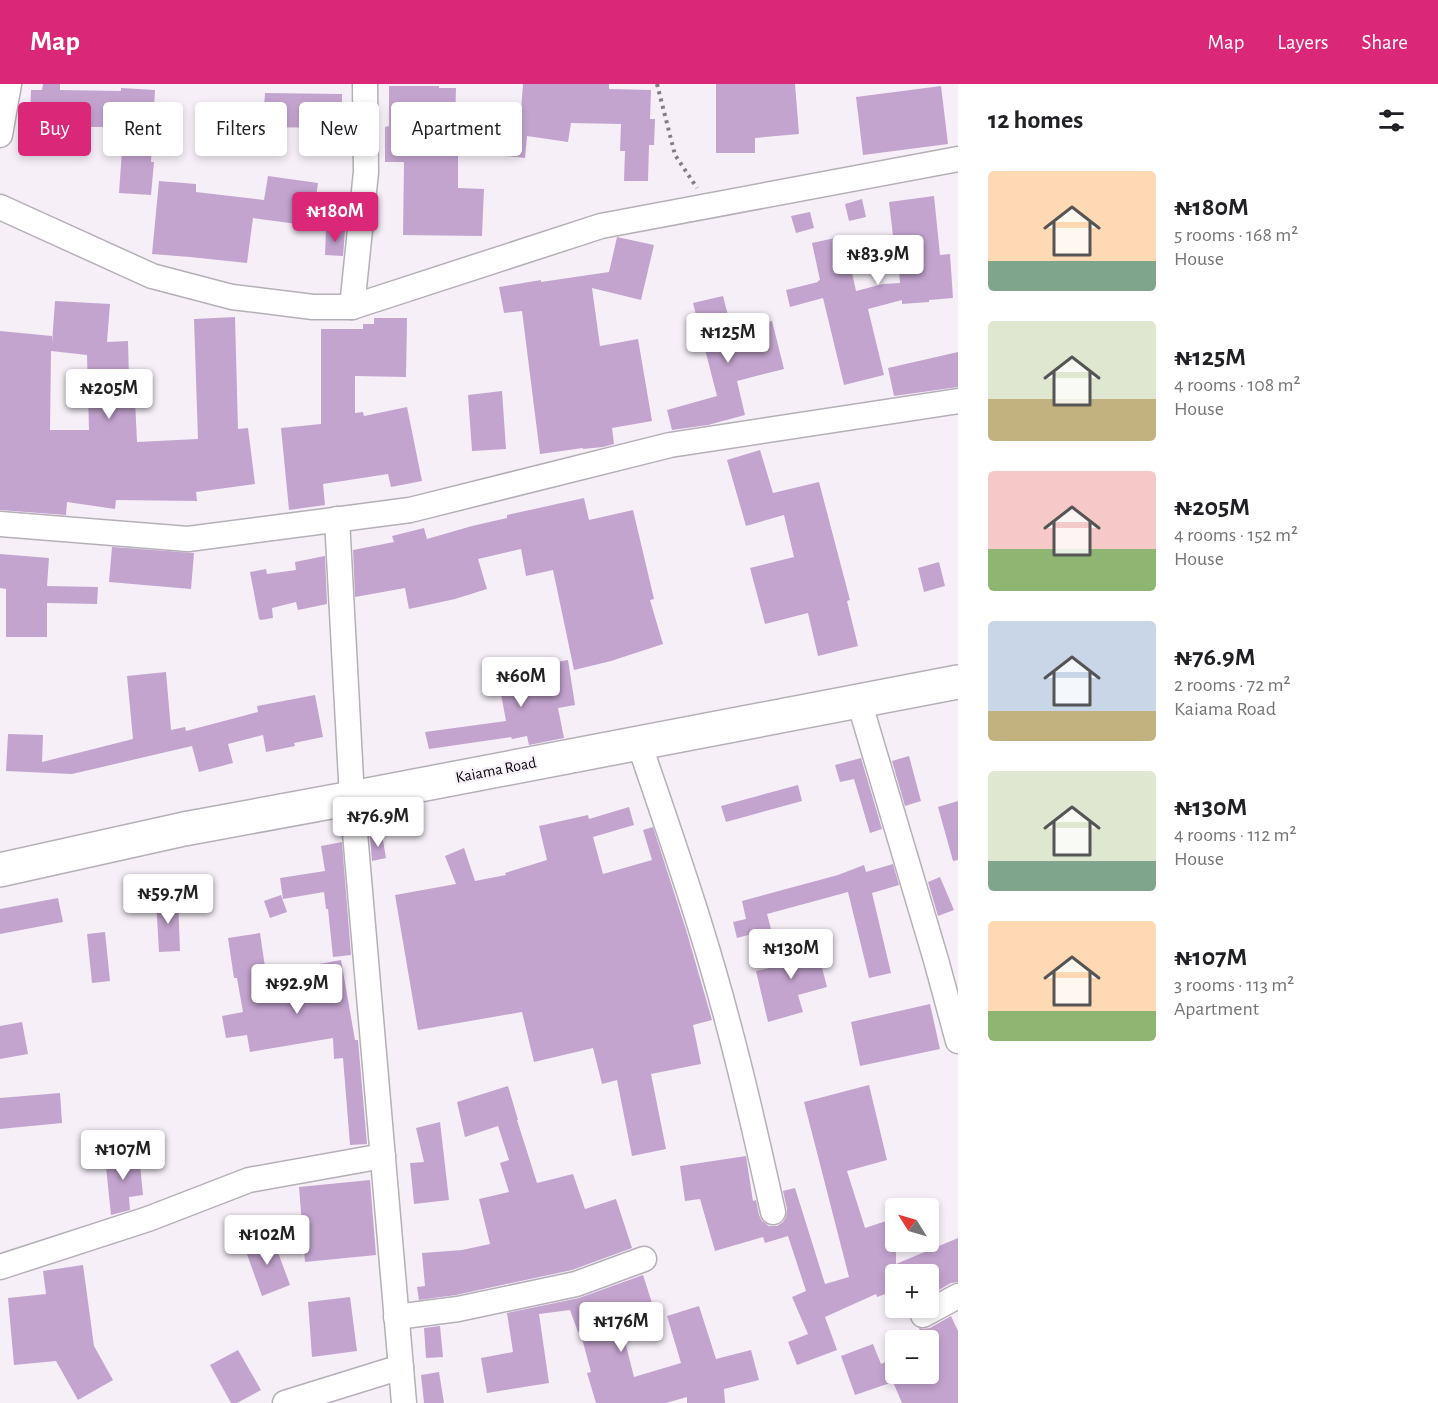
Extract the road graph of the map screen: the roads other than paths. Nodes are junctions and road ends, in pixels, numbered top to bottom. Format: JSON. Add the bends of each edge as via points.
{"nodes":[{"id":1,"x":9,"y":84,"type":"edge"},
{"id":2,"x":365,"y":84,"type":"edge"},
{"id":3,"x":0,"y":135,"type":"edge"},
{"id":4,"x":958,"y":159,"type":"edge"},
{"id":5,"x":0,"y":207,"type":"edge"},
{"id":6,"x":352,"y":307,"type":"junction"},
{"id":7,"x":958,"y":401,"type":"edge"},
{"id":8,"x":337,"y":519,"type":"junction"},
{"id":9,"x":0,"y":524,"type":"edge"},
{"id":10,"x":958,"y":682,"type":"edge"},
{"id":11,"x":859,"y":701,"type":"junction"},
{"id":12,"x":639,"y":743,"type":"junction"},
{"id":13,"x":352,"y":798,"type":"junction"},
{"id":14,"x":0,"y":870,"type":"edge"},
{"id":15,"x":958,"y":1041,"type":"edge"},
{"id":16,"x":383,"y":1156,"type":"junction"},
{"id":17,"x":773,"y":1212,"type":"dead end"},
{"id":18,"x":644,"y":1259,"type":"dead end"},
{"id":19,"x":0,"y":1267,"type":"edge"},
{"id":20,"x":958,"y":1296,"type":"edge"},
{"id":21,"x":939,"y":1306,"type":"edge"},
{"id":22,"x":396,"y":1317,"type":"junction"},
{"id":23,"x":401,"y":1367,"type":"junction"},
{"id":24,"x":285,"y":1403,"type":"edge"},
{"id":25,"x":404,"y":1403,"type":"edge"}],
"edges":[{"from":1,"to":3,"type":"street"},
{"from":2,"to":6,"type":"street","via":[[366,172]]},
{"from":4,"to":6,"type":"street","via":[[601,226]]},
{"from":5,"to":6,"type":"street","via":[[152,276],[232,297],[313,307]]},
{"from":7,"to":8,"type":"street","via":[[670,445],[410,510]]},
{"from":8,"to":9,"type":"street","via":[[188,538]]},
{"from":8,"to":13,"type":"street"},
{"from":10,"to":11,"type":"highway","name":"Kaiama Road"},
{"from":11,"to":12,"type":"highway","name":"Kaiama Road"},
{"from":11,"to":15,"type":"street"},
{"from":12,"to":13,"type":"highway","name":"Kaiama Road"},
{"from":12,"to":17,"type":"street","via":[[698,920]]},
{"from":13,"to":14,"type":"highway","name":"Kaiama Road","via":[[184,829]]},
{"from":13,"to":16,"type":"street"},
{"from":16,"to":19,"type":"street","via":[[249,1180],[148,1219]]},
{"from":16,"to":22,"type":"street"},
{"from":18,"to":22,"type":"street","via":[[565,1287],[458,1310]]},
{"from":20,"to":21,"type":"street"},
{"from":22,"to":23,"type":"street"},
{"from":23,"to":24,"type":"street"},
{"from":23,"to":25,"type":"street"}]}
